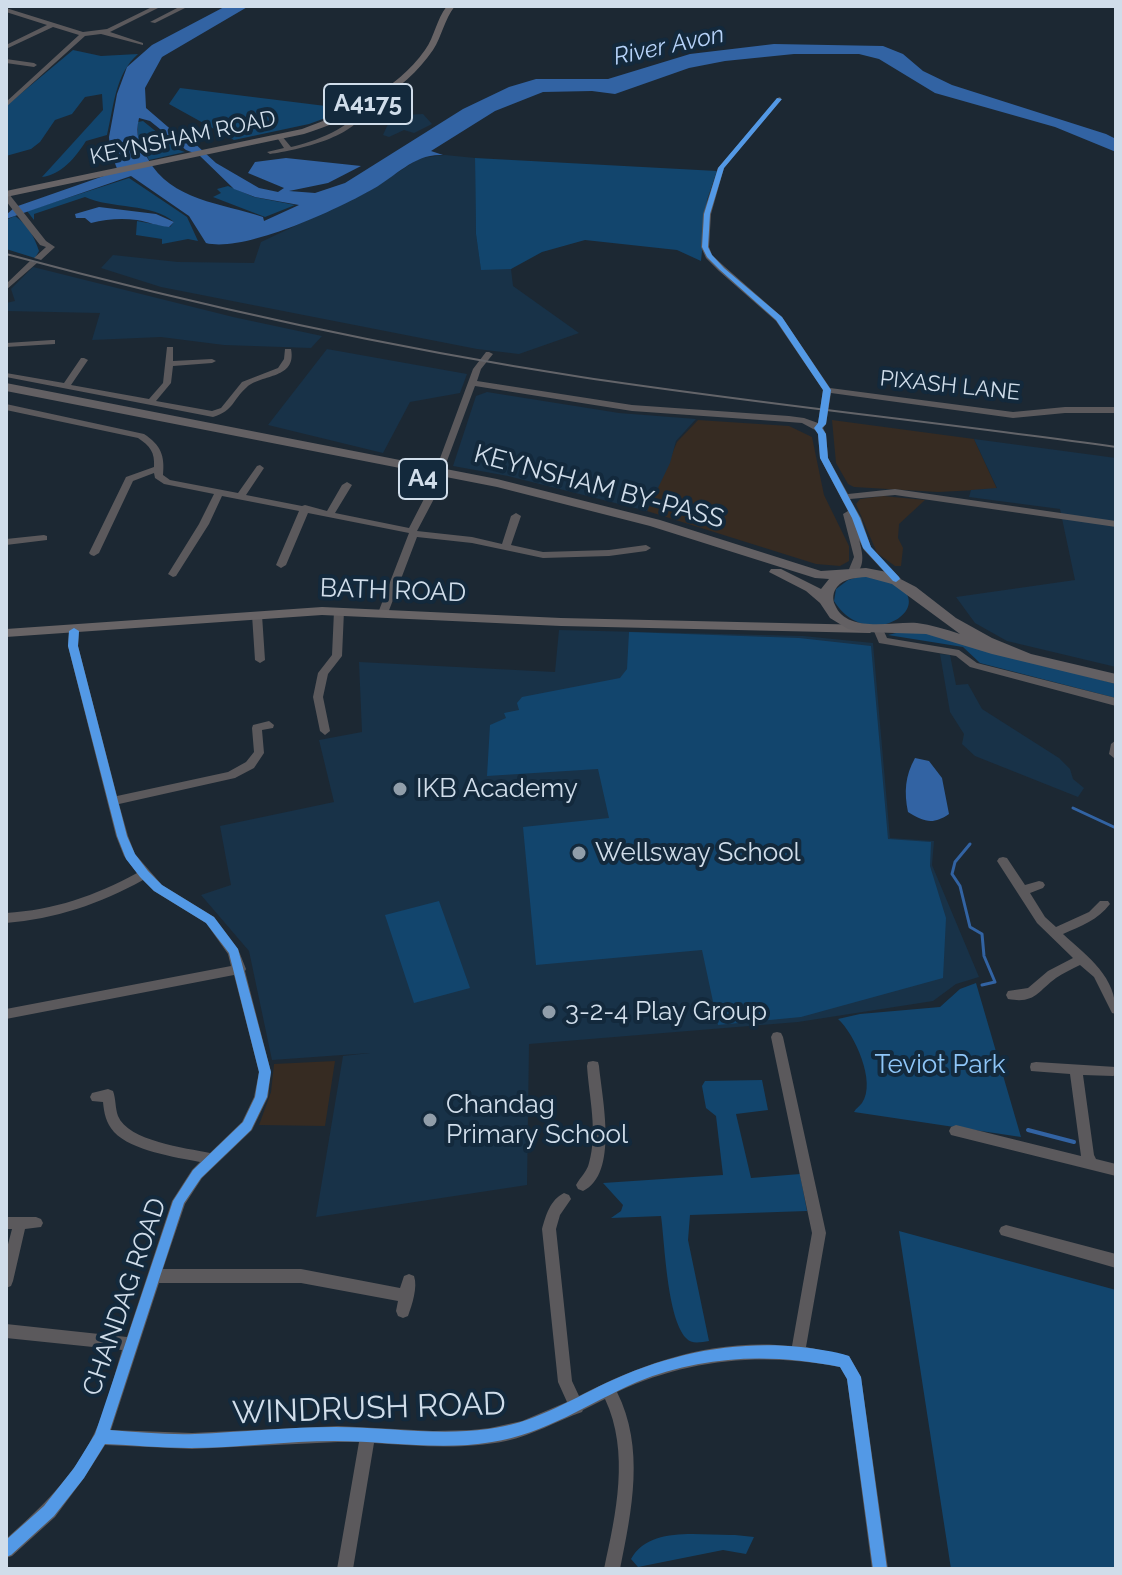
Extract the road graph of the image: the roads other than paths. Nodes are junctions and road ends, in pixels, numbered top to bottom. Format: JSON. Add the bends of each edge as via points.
{"nodes":[{"id":1,"x":25,"y":6,"type":"edge"},
{"id":2,"x":159,"y":6,"type":"edge"},
{"id":3,"x":186,"y":6,"type":"edge"},
{"id":4,"x":451,"y":6,"type":"edge"},
{"id":5,"x":6,"y":10,"type":"edge"},
{"id":6,"x":15,"y":11,"type":"junction"},
{"id":7,"x":176,"y":11,"type":"junction"},
{"id":8,"x":153,"y":22,"type":"dead end"},
{"id":9,"x":54,"y":24,"type":"junction"},
{"id":10,"x":102,"y":32,"type":"junction"},
{"id":11,"x":83,"y":34,"type":"junction"},
{"id":12,"x":7,"y":45,"type":"edge"},
{"id":13,"x":126,"y":47,"type":"dead end"},
{"id":14,"x":6,"y":61,"type":"edge"},
{"id":15,"x":34,"y":65,"type":"dead end"},
{"id":16,"x":779,"y":99,"type":"dead end"},
{"id":17,"x":6,"y":105,"type":"edge"},
{"id":18,"x":364,"y":106,"type":"junction"},
{"id":19,"x":279,"y":136,"type":"junction"},
{"id":20,"x":289,"y":149,"type":"junction"},
{"id":21,"x":270,"y":152,"type":"dead end"},
{"id":22,"x":6,"y":195,"type":"edge"},
{"id":23,"x":6,"y":288,"type":"edge"},
{"id":24,"x":52,"y":342,"type":"dead end"},
{"id":25,"x":6,"y":345,"type":"edge"},
{"id":26,"x":170,"y":349,"type":"dead end"},
{"id":27,"x":288,"y":351,"type":"dead end"},
{"id":28,"x":489,"y":354,"type":"dead end"},
{"id":29,"x":84,"y":360,"type":"dead end"},
{"id":30,"x":212,"y":361,"type":"dead end"},
{"id":31,"x":169,"y":364,"type":"junction"},
{"id":32,"x":6,"y":375,"type":"edge"},
{"id":33,"x":472,"y":383,"type":"junction"},
{"id":34,"x":66,"y":386,"type":"junction"},
{"id":35,"x":6,"y":387,"type":"edge"},
{"id":36,"x":827,"y":390,"type":"junction"},
{"id":37,"x":6,"y":396,"type":"edge"},
{"id":38,"x":151,"y":402,"type":"junction"},
{"id":39,"x":6,"y":407,"type":"edge"},
{"id":40,"x":1116,"y":410,"type":"edge"},
{"id":41,"x":818,"y":428,"type":"junction"},
{"id":42,"x":443,"y":461,"type":"dead end"},
{"id":43,"x":159,"y":468,"type":"junction"},
{"id":44,"x":260,"y":468,"type":"dead end"},
{"id":45,"x":347,"y":485,"type":"dead end"},
{"id":46,"x":219,"y":492,"type":"junction"},
{"id":47,"x":431,"y":495,"type":"dead end"},
{"id":48,"x":241,"y":496,"type":"junction"},
{"id":49,"x":845,"y":499,"type":"junction"},
{"id":50,"x":305,"y":508,"type":"junction"},
{"id":51,"x":330,"y":514,"type":"junction"},
{"id":52,"x":516,"y":516,"type":"dead end"},
{"id":53,"x":1116,"y":524,"type":"edge"},
{"id":54,"x":413,"y":533,"type":"junction"},
{"id":55,"x":44,"y":538,"type":"dead end"},
{"id":56,"x":6,"y":542,"type":"edge"},
{"id":57,"x":506,"y":547,"type":"junction"},
{"id":58,"x":646,"y":548,"type":"dead end"},
{"id":59,"x":94,"y":553,"type":"dead end"},
{"id":60,"x":281,"y":565,"type":"dead end"},
{"id":61,"x":173,"y":574,"type":"dead end"},
{"id":62,"x":850,"y":574,"type":"junction"},
{"id":63,"x":896,"y":579,"type":"junction"},
{"id":64,"x":910,"y":590,"type":"junction"},
{"id":65,"x":827,"y":603,"type":"junction"},
{"id":66,"x":339,"y":611,"type":"junction"},
{"id":67,"x":383,"y":613,"type":"junction"},
{"id":68,"x":257,"y":615,"type":"junction"},
{"id":69,"x":898,"y":626,"type":"junction"},
{"id":70,"x":779,"y":627,"type":"junction"},
{"id":71,"x":874,"y":629,"type":"junction"},
{"id":72,"x":74,"y":631,"type":"junction"},
{"id":73,"x":6,"y":633,"type":"edge"},
{"id":74,"x":1026,"y":657,"type":"junction"},
{"id":75,"x":260,"y":660,"type":"dead end"},
{"id":76,"x":1116,"y":679,"type":"edge"},
{"id":77,"x":1116,"y":702,"type":"edge"},
{"id":78,"x":257,"y":727,"type":"dead end"},
{"id":79,"x":325,"y":731,"type":"dead end"},
{"id":80,"x":113,"y":801,"type":"junction"},
{"id":81,"x":1003,"y":861,"type":"dead end"},
{"id":82,"x":144,"y":874,"type":"junction"},
{"id":83,"x":1039,"y":885,"type":"dead end"},
{"id":84,"x":1024,"y":890,"type":"junction"},
{"id":85,"x":1104,"y":904,"type":"dead end"},
{"id":86,"x":6,"y":918,"type":"edge"},
{"id":87,"x":1053,"y":933,"type":"junction"},
{"id":88,"x":1081,"y":959,"type":"junction"},
{"id":89,"x":240,"y":969,"type":"junction"},
{"id":90,"x":1012,"y":995,"type":"dead end"},
{"id":91,"x":1116,"y":1009,"type":"edge"},
{"id":92,"x":6,"y":1014,"type":"edge"},
{"id":93,"x":777,"y":1037,"type":"dead end"},
{"id":94,"x":593,"y":1066,"type":"dead end"},
{"id":95,"x":1036,"y":1067,"type":"dead end"},
{"id":96,"x":1076,"y":1070,"type":"junction"},
{"id":97,"x":1113,"y":1071,"type":"dead end"},
{"id":98,"x":108,"y":1095,"type":"dead end"},
{"id":99,"x":956,"y":1131,"type":"dead end"},
{"id":100,"x":211,"y":1159,"type":"junction"},
{"id":101,"x":1091,"y":1165,"type":"junction"},
{"id":102,"x":1116,"y":1170,"type":"edge"},
{"id":103,"x":583,"y":1185,"type":"dead end"},
{"id":104,"x":564,"y":1199,"type":"dead end"},
{"id":105,"x":13,"y":1223,"type":"edge"},
{"id":106,"x":36,"y":1223,"type":"dead end"},
{"id":107,"x":1006,"y":1231,"type":"dead end"},
{"id":108,"x":1116,"y":1261,"type":"edge"},
{"id":109,"x":154,"y":1276,"type":"junction"},
{"id":110,"x":6,"y":1281,"type":"edge"},
{"id":111,"x":406,"y":1296,"type":"dead end"},
{"id":112,"x":6,"y":1331,"type":"edge"},
{"id":113,"x":130,"y":1344,"type":"junction"},
{"id":114,"x":798,"y":1353,"type":"junction"},
{"id":115,"x":608,"y":1389,"type":"junction"},
{"id":116,"x":577,"y":1407,"type":"junction"},
{"id":117,"x":368,"y":1435,"type":"junction"},
{"id":118,"x":101,"y":1437,"type":"junction"},
{"id":119,"x":6,"y":1550,"type":"edge"},
{"id":120,"x":345,"y":1569,"type":"edge"},
{"id":121,"x":612,"y":1569,"type":"edge"},
{"id":122,"x":880,"y":1569,"type":"edge"}],
"edges":[{"from":1,"to":6,"type":"street"},
{"from":2,"to":7,"type":"street"},
{"from":2,"to":10,"type":"street"},
{"from":3,"to":7,"type":"street"},
{"from":4,"to":18,"type":"main road","name":"KEYNSHAM ROAD","number":"A4175","via":[[438,22],[427,54]]},
{"from":5,"to":6,"type":"street"},
{"from":6,"to":9,"type":"street"},
{"from":7,"to":8,"type":"street"},
{"from":9,"to":11,"type":"street"},
{"from":9,"to":12,"type":"street"},
{"from":10,"to":11,"type":"street"},
{"from":10,"to":13,"type":"street","via":[[137,43]]},
{"from":11,"to":17,"type":"street"},
{"from":14,"to":15,"type":"street"},
{"from":16,"to":36,"type":"street","via":[[721,168],[707,214],[705,247],[779,319]]},
{"from":18,"to":19,"type":"main road","name":"KEYNSHAM ROAD","number":"A4175","via":[[331,122]]},
{"from":18,"to":20,"type":"street","name":"KEYNSHAM ROAD","via":[[362,114],[336,135]]},
{"from":19,"to":20,"type":"street"},
{"from":19,"to":22,"type":"main road","name":"KEYNSHAM ROAD","number":"A4175"},
{"from":20,"to":21,"type":"street","name":"KEYNSHAM ROAD"},
{"from":22,"to":23,"type":"street","via":[[51,247]]},
{"from":24,"to":25,"type":"street"},
{"from":26,"to":31,"type":"street"},
{"from":27,"to":38,"type":"street","via":[[281,370],[245,384],[221,413]]},
{"from":28,"to":33,"type":"street"},
{"from":29,"to":34,"type":"street"},
{"from":30,"to":31,"type":"street"},
{"from":31,"to":38,"type":"street","via":[[167,383]]},
{"from":32,"to":34,"type":"street"},
{"from":33,"to":41,"type":"street","via":[[632,408],[804,421]]},
{"from":33,"to":42,"type":"street"},
{"from":34,"to":38,"type":"street"},
{"from":35,"to":62,"type":"highway","name":"KEYNSHAM BY-PASS","number":"A4","via":[[497,483],[655,523],[820,575]]},
{"from":36,"to":40,"type":"street","name":"PIXASH LANE","via":[[1013,415]]},
{"from":36,"to":41,"type":"street"},
{"from":37,"to":65,"type":"highway","name":"KEYNSHAM BY-PASS","number":"A4","via":[[571,510],[795,579]]},
{"from":39,"to":43,"type":"street","via":[[141,436],[160,452]]},
{"from":41,"to":49,"type":"street","via":[[824,458]]},
{"from":43,"to":46,"type":"street","via":[[158,476],[167,482]]},
{"from":43,"to":59,"type":"street","via":[[129,479]]},
{"from":44,"to":48,"type":"street"},
{"from":45,"to":51,"type":"street"},
{"from":46,"to":48,"type":"street"},
{"from":46,"to":61,"type":"street"},
{"from":47,"to":54,"type":"street"},
{"from":48,"to":50,"type":"street"},
{"from":49,"to":53,"type":"street","via":[[912,494]]},
{"from":49,"to":62,"type":"street","via":[[859,557]]},
{"from":49,"to":63,"type":"street","via":[[867,548]]},
{"from":50,"to":51,"type":"street"},
{"from":50,"to":60,"type":"street"},
{"from":51,"to":54,"type":"street"},
{"from":52,"to":57,"type":"street"},
{"from":54,"to":57,"type":"street"},
{"from":54,"to":67,"type":"street"},
{"from":55,"to":56,"type":"street"},
{"from":57,"to":58,"type":"street","via":[[543,555]]},
{"from":62,"to":63,"type":"highway","number":"A4"},
{"from":62,"to":65,"type":"highway","via":[[832,584]]},
{"from":63,"to":64,"type":"highway"},
{"from":64,"to":69,"type":"highway","via":[[915,609]]},
{"from":64,"to":74,"type":"highway","via":[[965,631]]},
{"from":65,"to":70,"type":"main road","name":"BATH ROAD","via":[[818,619]]},
{"from":65,"to":71,"type":"highway","number":"A4","via":[[843,622]]},
{"from":66,"to":67,"type":"main road","name":"BATH ROAD"},
{"from":66,"to":68,"type":"main road","name":"BATH ROAD"},
{"from":66,"to":79,"type":"street","via":[[337,656],[323,673],[318,697]]},
{"from":67,"to":70,"type":"main road","name":"BATH ROAD"},
{"from":68,"to":72,"type":"main road","name":"BATH ROAD"},
{"from":68,"to":75,"type":"street"},
{"from":69,"to":71,"type":"highway"},
{"from":69,"to":74,"type":"highway"},
{"from":70,"to":71,"type":"main road","name":"BATH ROAD"},
{"from":71,"to":77,"type":"street","via":[[883,641],[959,653],[974,665]]},
{"from":72,"to":73,"type":"main road","name":"BATH ROAD"},
{"from":72,"to":80,"type":"street","name":"CHANDAG ROAD","via":[[73,647]]},
{"from":74,"to":76,"type":"highway"},
{"from":78,"to":80,"type":"street","via":[[259,753],[243,770]]},
{"from":80,"to":82,"type":"street","name":"CHANDAG ROAD","via":[[126,846]]},
{"from":81,"to":84,"type":"street"},
{"from":82,"to":86,"type":"street","via":[[74,908]]},
{"from":82,"to":89,"type":"street","name":"CHANDAG ROAD","via":[[210,920]]},
{"from":83,"to":84,"type":"street"},
{"from":84,"to":87,"type":"street"},
{"from":85,"to":87,"type":"street","via":[[1093,915]]},
{"from":87,"to":88,"type":"street"},
{"from":88,"to":90,"type":"street","via":[[1031,993]]},
{"from":88,"to":91,"type":"street","via":[[1098,974]]},
{"from":89,"to":92,"type":"street"},
{"from":89,"to":100,"type":"street","name":"CHANDAG ROAD","via":[[264,1085],[247,1126]]},
{"from":93,"to":114,"type":"street","via":[[819,1233]]},
{"from":94,"to":103,"type":"street","via":[[599,1159]]},
{"from":95,"to":96,"type":"street"},
{"from":96,"to":97,"type":"street"},
{"from":96,"to":101,"type":"street"},
{"from":98,"to":100,"type":"street","via":[[113,1122],[122,1132],[137,1141]]},
{"from":99,"to":101,"type":"street"},
{"from":100,"to":109,"type":"street","name":"CHANDAG ROAD","via":[[179,1201]]},
{"from":101,"to":102,"type":"street"},
{"from":104,"to":116,"type":"street","via":[[549,1229],[565,1382]]},
{"from":105,"to":106,"type":"street"},
{"from":105,"to":110,"type":"street"},
{"from":107,"to":108,"type":"street"},
{"from":109,"to":111,"type":"street","via":[[301,1276]]},
{"from":109,"to":113,"type":"street","name":"CHANDAG ROAD"},
{"from":112,"to":113,"type":"street"},
{"from":113,"to":118,"type":"street","name":"CHANDAG ROAD"},
{"from":114,"to":115,"type":"street","name":"WINDRUSH ROAD","via":[[726,1353],[680,1360]]},
{"from":114,"to":122,"type":"street","name":"WINDRUSH ROAD","via":[[844,1361],[854,1377]]},
{"from":115,"to":116,"type":"street","name":"WINDRUSH ROAD"},
{"from":115,"to":121,"type":"street","via":[[621,1419],[625,1460],[621,1529]]},
{"from":116,"to":117,"type":"street","name":"WINDRUSH ROAD","via":[[518,1431],[488,1436]]},
{"from":117,"to":118,"type":"street","name":"WINDRUSH ROAD","via":[[188,1441]]},
{"from":117,"to":120,"type":"street"},
{"from":118,"to":119,"type":"street","name":"CHANDAG ROAD","via":[[49,1511]]}]}
